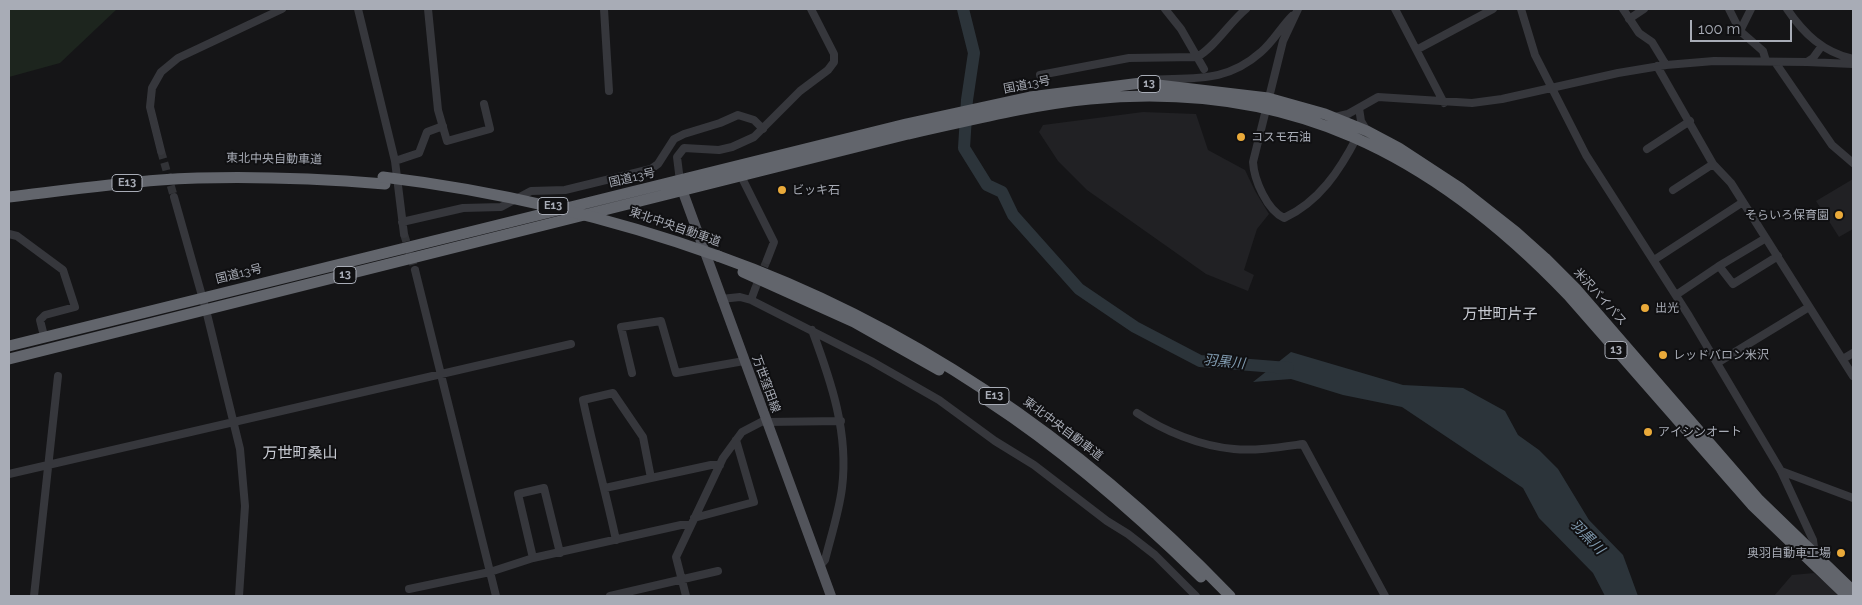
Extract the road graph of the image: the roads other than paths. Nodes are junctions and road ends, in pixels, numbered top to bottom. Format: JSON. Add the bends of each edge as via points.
{"nodes":[{"id":1,"x":282,"y":9,"type":"edge"},
{"id":2,"x":358,"y":9,"type":"edge"},
{"id":3,"x":428,"y":9,"type":"edge"},
{"id":4,"x":604,"y":9,"type":"edge"},
{"id":5,"x":811,"y":9,"type":"edge"},
{"id":6,"x":1165,"y":9,"type":"edge"},
{"id":7,"x":1246,"y":9,"type":"edge"},
{"id":8,"x":1298,"y":9,"type":"edge"},
{"id":9,"x":1395,"y":9,"type":"edge"},
{"id":10,"x":1493,"y":9,"type":"edge"},
{"id":11,"x":1521,"y":9,"type":"edge"},
{"id":12,"x":1623,"y":9,"type":"edge"},
{"id":13,"x":1644,"y":9,"type":"edge"},
{"id":14,"x":1729,"y":9,"type":"edge"},
{"id":15,"x":1751,"y":9,"type":"edge"},
{"id":16,"x":1787,"y":9,"type":"edge"},
{"id":17,"x":1630,"y":19,"type":"junction"},
{"id":18,"x":1740,"y":31,"type":"junction"},
{"id":19,"x":1821,"y":47,"type":"junction"},
{"id":20,"x":1418,"y":49,"type":"junction"},
{"id":21,"x":1197,"y":57,"type":"junction"},
{"id":22,"x":1853,"y":59,"type":"edge"},
{"id":23,"x":1766,"y":61,"type":"junction"},
{"id":24,"x":1775,"y":62,"type":"junction"},
{"id":25,"x":1807,"y":62,"type":"junction"},
{"id":26,"x":1853,"y":64,"type":"edge"},
{"id":27,"x":1666,"y":65,"type":"junction"},
{"id":28,"x":1658,"y":66,"type":"junction"},
{"id":29,"x":1204,"y":69,"type":"dead end"},
{"id":30,"x":1040,"y":75,"type":"dead end"},
{"id":31,"x":1128,"y":84,"type":"junction"},
{"id":32,"x":1551,"y":88,"type":"junction"},
{"id":33,"x":609,"y":91,"type":"dead end"},
{"id":34,"x":1032,"y":102,"type":"junction"},
{"id":35,"x":1267,"y":103,"type":"junction"},
{"id":36,"x":1444,"y":103,"type":"junction"},
{"id":37,"x":484,"y":104,"type":"dead end"},
{"id":38,"x":1359,"y":108,"type":"junction"},
{"id":39,"x":1332,"y":117,"type":"junction"},
{"id":40,"x":1690,"y":122,"type":"junction"},
{"id":41,"x":443,"y":126,"type":"junction"},
{"id":42,"x":763,"y":129,"type":"junction"},
{"id":43,"x":907,"y":129,"type":"junction"},
{"id":44,"x":1362,"y":134,"type":"junction"},
{"id":45,"x":1647,"y":149,"type":"dead end"},
{"id":46,"x":161,"y":152,"type":"tunnel mouth"},
{"id":47,"x":395,"y":161,"type":"junction"},
{"id":48,"x":1853,"y":163,"type":"edge"},
{"id":49,"x":1713,"y":164,"type":"junction"},
{"id":50,"x":742,"y":176,"type":"junction"},
{"id":51,"x":384,"y":181,"type":"junction"},
{"id":52,"x":681,"y":186,"type":"junction"},
{"id":53,"x":9,"y":189,"type":"edge"},
{"id":54,"x":1673,"y":190,"type":"dead end"},
{"id":55,"x":51,"y":192,"type":"junction"},
{"id":56,"x":9,"y":197,"type":"edge"},
{"id":57,"x":174,"y":197,"type":"tunnel mouth"},
{"id":58,"x":9,"y":201,"type":"edge"},
{"id":59,"x":1743,"y":202,"type":"junction"},
{"id":60,"x":402,"y":222,"type":"junction"},
{"id":61,"x":9,"y":234,"type":"edge"},
{"id":62,"x":404,"y":234,"type":"tunnel mouth"},
{"id":63,"x":1766,"y":238,"type":"junction"},
{"id":64,"x":1778,"y":256,"type":"junction"},
{"id":65,"x":717,"y":259,"type":"junction"},
{"id":66,"x":767,"y":260,"type":"tunnel mouth"},
{"id":67,"x":1654,"y":260,"type":"junction"},
{"id":68,"x":1719,"y":266,"type":"junction"},
{"id":69,"x":415,"y":270,"type":"tunnel mouth"},
{"id":70,"x":755,"y":289,"type":"tunnel mouth"},
{"id":71,"x":1676,"y":295,"type":"junction"},
{"id":72,"x":202,"y":297,"type":"junction"},
{"id":73,"x":721,"y":300,"type":"junction"},
{"id":74,"x":750,"y":300,"type":"junction"},
{"id":75,"x":1809,"y":307,"type":"junction"},
{"id":76,"x":206,"y":310,"type":"junction"},
{"id":77,"x":812,"y":330,"type":"junction"},
{"id":78,"x":44,"y":336,"type":"junction"},
{"id":79,"x":571,"y":344,"type":"dead end"},
{"id":80,"x":9,"y":346,"type":"edge"},
{"id":81,"x":1853,"y":353,"type":"edge"},
{"id":82,"x":9,"y":359,"type":"edge"},
{"id":83,"x":1843,"y":359,"type":"junction"},
{"id":84,"x":744,"y":361,"type":"junction"},
{"id":85,"x":1717,"y":363,"type":"junction"},
{"id":86,"x":441,"y":372,"type":"junction"},
{"id":87,"x":632,"y":373,"type":"dead end"},
{"id":88,"x":58,"y":376,"type":"dead end"},
{"id":89,"x":1853,"y":376,"type":"edge"},
{"id":90,"x":1136,"y":412,"type":"dead end"},
{"id":91,"x":766,"y":421,"type":"junction"},
{"id":92,"x":841,"y":421,"type":"junction"},
{"id":93,"x":234,"y":422,"type":"junction"},
{"id":94,"x":736,"y":440,"type":"junction"},
{"id":95,"x":49,"y":465,"type":"junction"},
{"id":96,"x":720,"y":465,"type":"junction"},
{"id":97,"x":1781,"y":471,"type":"junction"},
{"id":98,"x":9,"y":474,"type":"edge"},
{"id":99,"x":651,"y":478,"type":"junction"},
{"id":100,"x":605,"y":488,"type":"junction"},
{"id":101,"x":1853,"y":498,"type":"edge"},
{"id":102,"x":693,"y":522,"type":"junction"},
{"id":103,"x":616,"y":540,"type":"junction"},
{"id":104,"x":560,"y":553,"type":"junction"},
{"id":105,"x":1815,"y":554,"type":"junction"},
{"id":106,"x":533,"y":558,"type":"junction"},
{"id":107,"x":820,"y":566,"type":"junction"},
{"id":108,"x":718,"y":571,"type":"dead end"},
{"id":109,"x":490,"y":572,"type":"junction"},
{"id":110,"x":682,"y":579,"type":"junction"},
{"id":111,"x":409,"y":589,"type":"dead end"},
{"id":112,"x":1853,"y":591,"type":"edge"},
{"id":113,"x":34,"y":596,"type":"edge"},
{"id":114,"x":238,"y":596,"type":"edge"},
{"id":115,"x":496,"y":596,"type":"edge"},
{"id":116,"x":610,"y":596,"type":"edge"},
{"id":117,"x":686,"y":596,"type":"edge"},
{"id":118,"x":831,"y":596,"type":"edge"},
{"id":119,"x":1196,"y":596,"type":"edge"},
{"id":120,"x":1220,"y":596,"type":"edge"},
{"id":121,"x":1230,"y":596,"type":"edge"},
{"id":122,"x":1385,"y":596,"type":"edge"},
{"id":123,"x":1848,"y":596,"type":"edge"}],
"edges":[{"from":1,"to":46,"type":"street","via":[[178,58],[161,72],[152,88],[150,107]]},
{"from":2,"to":47,"type":"street"},
{"from":3,"to":41,"type":"street","via":[[438,110]]},
{"from":4,"to":33,"type":"street"},
{"from":5,"to":42,"type":"street","via":[[831,47],[834,62]]},
{"from":6,"to":21,"type":"street"},
{"from":7,"to":21,"type":"street","via":[[1230,22],[1204,54]]},
{"from":8,"to":31,"type":"street","via":[[1263,50],[1232,71],[1213,77]]},
{"from":8,"to":35,"type":"street","via":[[1283,42]]},
{"from":9,"to":20,"type":"street"},
{"from":10,"to":20,"type":"street"},
{"from":11,"to":32,"type":"street","via":[[1535,55]]},
{"from":12,"to":17,"type":"street"},
{"from":13,"to":17,"type":"street"},
{"from":14,"to":18,"type":"street"},
{"from":15,"to":18,"type":"street"},
{"from":16,"to":19,"type":"street","via":[[1801,29]]},
{"from":17,"to":27,"type":"street","via":[[1639,33],[1652,42]]},
{"from":18,"to":23,"type":"street","via":[[1763,52]]},
{"from":19,"to":22,"type":"street"},
{"from":19,"to":25,"type":"street"},
{"from":20,"to":36,"type":"street"},
{"from":21,"to":29,"type":"street"},
{"from":21,"to":30,"type":"street","via":[[1129,58]]},
{"from":23,"to":24,"type":"street"},
{"from":23,"to":27,"type":"street"},
{"from":24,"to":25,"type":"street"},
{"from":24,"to":48,"type":"street","via":[[1832,145]]},
{"from":25,"to":26,"type":"street"},
{"from":27,"to":28,"type":"street"},
{"from":28,"to":32,"type":"street"},
{"from":28,"to":40,"type":"street"},
{"from":31,"to":34,"type":"highway","name":"国道13号","number":"13"},
{"from":31,"to":35,"type":"highway","name":"国道13号","number":"13","via":[[1171,86]]},
{"from":32,"to":36,"type":"street","via":[[1486,102]]},
{"from":32,"to":67,"type":"street","via":[[1586,155]]},
{"from":34,"to":35,"type":"highway","name":"国道13号","number":"13","via":[[1144,95]]},
{"from":34,"to":43,"type":"highway","name":"国道13号","number":"13"},
{"from":35,"to":39,"type":"highway","name":"米沢バイパス","number":"13"},
{"from":35,"to":44,"type":"highway","name":"米沢バイパス","number":"13"},
{"from":35,"to":44,"type":"street","via":[[1253,162],[1254,170],[1265,198],[1284,218],[1328,184]]},
{"from":36,"to":38,"type":"street","via":[[1386,96],[1370,100]]},
{"from":37,"to":41,"type":"street","via":[[490,129],[447,141]]},
{"from":38,"to":39,"type":"street"},
{"from":38,"to":44,"type":"street"},
{"from":39,"to":44,"type":"highway","name":"米沢バイパス","number":"13"},
{"from":40,"to":45,"type":"street"},
{"from":40,"to":49,"type":"street"},
{"from":41,"to":47,"type":"street","via":[[427,132],[419,153]]},
{"from":42,"to":52,"type":"street","via":[[732,147],[719,150],[684,148],[677,157]]},
{"from":42,"to":60,"type":"street","via":[[754,120],[738,115],[674,139],[651,170],[565,190],[531,191],[501,207],[463,208]]},
{"from":43,"to":50,"type":"highway","name":"国道13号","number":"13"},
{"from":43,"to":52,"type":"highway","name":"国道13号","number":"13"},
{"from":44,"to":105,"type":"highway","name":"米沢バイパス","number":"13","via":[[1399,148],[1460,188],[1545,258],[1577,290],[1759,500]]},
{"from":44,"to":123,"type":"highway","name":"米沢バイパス","number":"13","via":[[1486,218],[1538,263],[1752,505]]},
{"from":47,"to":60,"type":"street"},
{"from":49,"to":54,"type":"street"},
{"from":49,"to":59,"type":"street","via":[[1732,183]]},
{"from":50,"to":52,"type":"highway","name":"国道13号","number":"13"},
{"from":50,"to":66,"type":"street","via":[[774,242]]},
{"from":51,"to":53,"type":"highway","name":"東北中央自動車道","number":"E13","via":[[317,172],[205,172],[124,176]]},
{"from":51,"to":55,"type":"highway","name":"東北中央自動車道","number":"E13","via":[[246,177],[162,180]]},
{"from":51,"to":65,"type":"highway","name":"東北中央自動車道","number":"E13","bridge":true,"via":[[436,184],[542,203],[617,222]]},
{"from":52,"to":72,"type":"highway","name":"国道13号","number":"13"},
{"from":52,"to":73,"type":"main road","name":"万世窪田線"},
{"from":52,"to":76,"type":"highway","name":"国道13号","number":"13"},
{"from":55,"to":56,"type":"highway","name":"東北中央自動車道","number":"E13"},
{"from":55,"to":58,"type":"highway"},
{"from":57,"to":72,"type":"street"},
{"from":59,"to":63,"type":"street"},
{"from":59,"to":67,"type":"street"},
{"from":60,"to":62,"type":"street"},
{"from":61,"to":78,"type":"street","via":[[17,236],[63,270],[75,307],[45,315],[40,320]]},
{"from":63,"to":64,"type":"street"},
{"from":63,"to":68,"type":"street"},
{"from":64,"to":68,"type":"street","via":[[1733,284]]},
{"from":64,"to":75,"type":"street"},
{"from":65,"to":120,"type":"highway","name":"東北中央自動車道","number":"E13","via":[[854,322],[950,376],[1000,409],[1123,504]]},
{"from":65,"to":121,"type":"highway","name":"東北中央自動車道","number":"E13","via":[[771,275],[857,314],[1007,404],[1126,497]]},
{"from":67,"to":71,"type":"street"},
{"from":68,"to":71,"type":"street"},
{"from":69,"to":86,"type":"street"},
{"from":70,"to":74,"type":"street"},
{"from":71,"to":85,"type":"street"},
{"from":72,"to":76,"type":"street"},
{"from":72,"to":78,"type":"highway","name":"国道13号","number":"13"},
{"from":73,"to":74,"type":"street","via":[[740,297]]},
{"from":73,"to":84,"type":"main road","name":"万世窪田線"},
{"from":74,"to":77,"type":"street"},
{"from":75,"to":83,"type":"street"},
{"from":75,"to":85,"type":"street"},
{"from":76,"to":82,"type":"highway","name":"国道13号","number":"13"},
{"from":76,"to":93,"type":"street"},
{"from":77,"to":92,"type":"street"},
{"from":77,"to":119,"type":"street","via":[[905,380],[966,418],[1128,534],[1155,555]]},
{"from":78,"to":80,"type":"highway","name":"国道13号","number":"13"},
{"from":79,"to":86,"type":"street"},
{"from":81,"to":83,"type":"street"},
{"from":83,"to":89,"type":"street"},
{"from":84,"to":87,"type":"street","via":[[676,373],[661,320],[621,327]]},
{"from":84,"to":91,"type":"main road","name":"万世窪田線"},
{"from":85,"to":97,"type":"street"},
{"from":86,"to":93,"type":"street"},
{"from":86,"to":109,"type":"street"},
{"from":88,"to":95,"type":"street"},
{"from":90,"to":122,"type":"street","via":[[1153,424],[1188,438],[1233,449],[1303,444]]},
{"from":91,"to":92,"type":"street"},
{"from":91,"to":94,"type":"street","via":[[742,432]]},
{"from":91,"to":107,"type":"main road","name":"万世窪田線"},
{"from":92,"to":107,"type":"street","via":[[844,450],[842,489],[825,560]]},
{"from":93,"to":95,"type":"street"},
{"from":93,"to":114,"type":"street","via":[[245,495]]},
{"from":94,"to":96,"type":"street"},
{"from":94,"to":102,"type":"street","via":[[754,502]]},
{"from":95,"to":98,"type":"street"},
{"from":95,"to":113,"type":"street"},
{"from":96,"to":99,"type":"street","via":[[711,464]]},
{"from":96,"to":102,"type":"street"},
{"from":97,"to":101,"type":"street"},
{"from":97,"to":105,"type":"street","via":[[1813,540]]},
{"from":99,"to":100,"type":"street"},
{"from":99,"to":100,"type":"street","via":[[643,437],[613,393],[583,400]]},
{"from":100,"to":103,"type":"street"},
{"from":102,"to":103,"type":"street"},
{"from":102,"to":110,"type":"street","via":[[676,557]]},
{"from":103,"to":104,"type":"street"},
{"from":104,"to":106,"type":"street"},
{"from":104,"to":106,"type":"street","via":[[544,488],[518,494]]},
{"from":105,"to":112,"type":"highway","name":"米沢バイパス","number":"13"},
{"from":106,"to":109,"type":"street"},
{"from":107,"to":118,"type":"main road","name":"万世窪田線"},
{"from":108,"to":110,"type":"street"},
{"from":109,"to":111,"type":"street"},
{"from":109,"to":115,"type":"street"},
{"from":110,"to":116,"type":"street"},
{"from":110,"to":117,"type":"street"}]}
